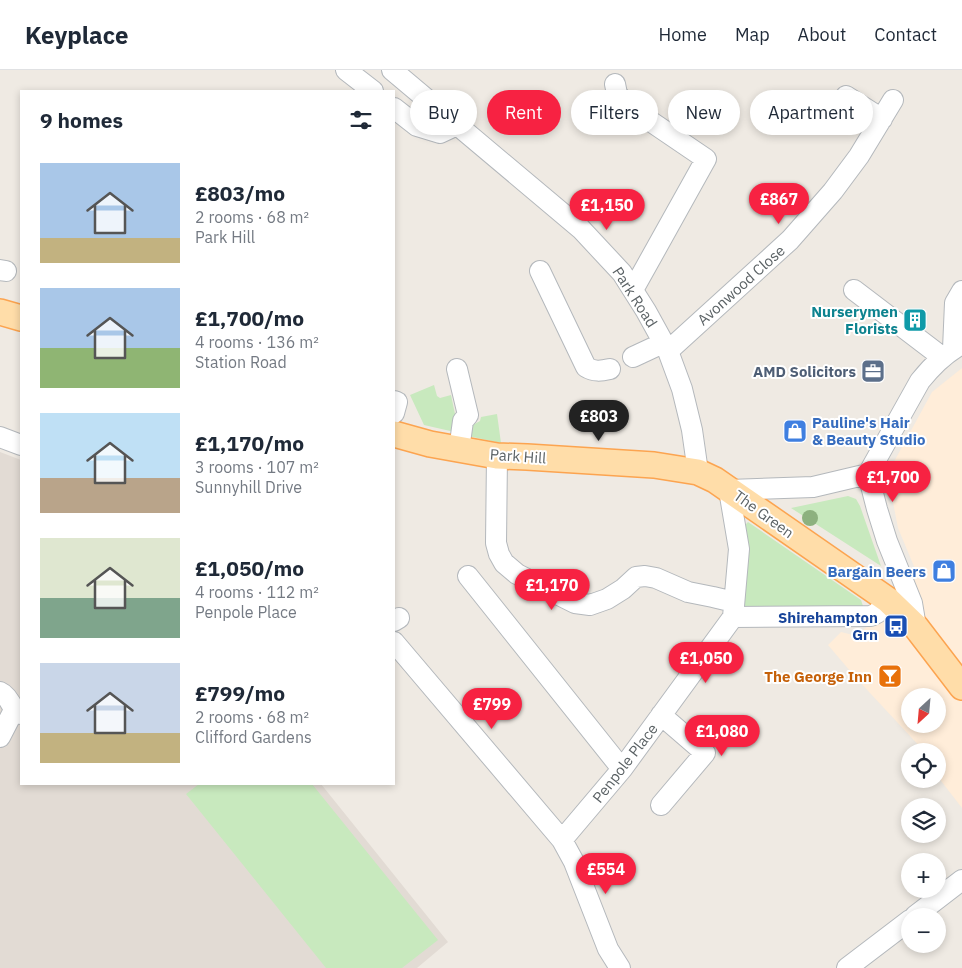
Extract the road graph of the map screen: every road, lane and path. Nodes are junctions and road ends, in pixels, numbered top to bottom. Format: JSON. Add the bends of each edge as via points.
{"nodes":[{"id":1,"x":346,"y":70,"type":"edge"},
{"id":2,"x":392,"y":70,"type":"edge"},
{"id":3,"x":615,"y":84,"type":"dead end"},
{"id":4,"x":372,"y":90,"type":"edge"},
{"id":5,"x":415,"y":90,"type":"edge"},
{"id":6,"x":893,"y":100,"type":"dead end"},
{"id":7,"x":395,"y":109,"type":"edge"},
{"id":8,"x":873,"y":113,"type":"edge"},
{"id":9,"x":882,"y":119,"type":"junction"},
{"id":10,"x":410,"y":121,"type":"edge"},
{"id":11,"x":468,"y":135,"type":"edge"},
{"id":12,"x":540,"y":271,"type":"dead end"},
{"id":13,"x":633,"y":290,"type":"junction"},
{"id":14,"x":854,"y":290,"type":"dead end"},
{"id":15,"x":962,"y":291,"type":"edge"},
{"id":16,"x":0,"y":312,"type":"edge"},
{"id":17,"x":20,"y":318,"type":"edge"},
{"id":18,"x":666,"y":347,"type":"junction"},
{"id":19,"x":952,"y":350,"type":"edge"},
{"id":20,"x":633,"y":356,"type":"dead end"},
{"id":21,"x":457,"y":369,"type":"dead end"},
{"id":22,"x":610,"y":369,"type":"dead end"},
{"id":23,"x":395,"y":434,"type":"edge"},
{"id":24,"x":0,"y":437,"type":"edge"},
{"id":25,"x":20,"y":445,"type":"edge"},
{"id":26,"x":459,"y":450,"type":"junction"},
{"id":27,"x":497,"y":456,"type":"junction"},
{"id":28,"x":698,"y":472,"type":"junction"},
{"id":29,"x":868,"y":474,"type":"junction"},
{"id":30,"x":729,"y":490,"type":"junction"},
{"id":31,"x":468,"y":576,"type":"dead end"},
{"id":32,"x":888,"y":600,"type":"junction"},
{"id":33,"x":734,"y":609,"type":"junction"},
{"id":34,"x":916,"y":627,"type":"junction"},
{"id":35,"x":395,"y":643,"type":"edge"},
{"id":36,"x":962,"y":687,"type":"edge"},
{"id":37,"x":0,"y":692,"type":"edge"},
{"id":38,"x":17,"y":712,"type":"edge"},
{"id":39,"x":661,"y":716,"type":"junction"},
{"id":40,"x":0,"y":737,"type":"edge"},
{"id":41,"x":622,"y":769,"type":"junction"},
{"id":42,"x":661,"y":805,"type":"dead end"},
{"id":43,"x":562,"y":840,"type":"junction"},
{"id":44,"x":962,"y":880,"type":"edge"},
{"id":45,"x":925,"y":908,"type":"edge"},
{"id":46,"x":901,"y":927,"type":"edge"},
{"id":47,"x":620,"y":968,"type":"edge"},
{"id":48,"x":847,"y":968,"type":"edge"}],
"edges":[{"from":1,"to":4,"type":"street"},
{"from":2,"to":5,"type":"street","name":"Park Road"},
{"from":3,"to":13,"type":"street","via":[[617,94],[628,106],[706,159]]},
{"from":6,"to":9,"type":"street","name":"Avonwood Close"},
{"from":7,"to":10,"type":"street"},
{"from":8,"to":9,"type":"street"},
{"from":9,"to":18,"type":"street","name":"Avonwood Close","via":[[832,191],[790,240]]},
{"from":11,"to":13,"type":"street","name":"Park Road","via":[[581,229],[622,273]]},
{"from":12,"to":22,"type":"street","via":[[586,367],[600,371]]},
{"from":13,"to":18,"type":"street","name":"Park Road"},
{"from":14,"to":19,"type":"street"},
{"from":15,"to":19,"type":"street","via":[[955,303]]},
{"from":16,"to":17,"type":"main road"},
{"from":18,"to":20,"type":"street","name":"Avonwood Close"},
{"from":18,"to":28,"type":"street","name":"Park Road","via":[[682,389]]},
{"from":19,"to":29,"type":"street","via":[[920,381]]},
{"from":21,"to":26,"type":"street","via":[[468,415],[463,421]]},
{"from":23,"to":26,"type":"main road","name":"Park Hill"},
{"from":24,"to":25,"type":"street"},
{"from":26,"to":27,"type":"main road","name":"Park Hill"},
{"from":27,"to":28,"type":"main road","name":"Park Hill","via":[[654,465]]},
{"from":27,"to":33,"type":"street","via":[[496,543],[504,563],[516,574],[575,603],[590,605],[607,599],[636,577],[645,576],[688,592],[713,597]]},
{"from":28,"to":30,"type":"main road","name":"Park Hill"},
{"from":29,"to":30,"type":"street","name":"The Green","via":[[813,487]]},
{"from":29,"to":34,"type":"street","via":[[877,509],[912,603]]},
{"from":30,"to":32,"type":"main road","name":"The Green"},
{"from":30,"to":33,"type":"street","via":[[739,549]]},
{"from":31,"to":41,"type":"street"},
{"from":32,"to":33,"type":"street","via":[[871,616]]},
{"from":32,"to":34,"type":"main road","name":"The Green"},
{"from":33,"to":39,"type":"street","name":"Penpole Place"},
{"from":34,"to":36,"type":"main road","name":"The Green"},
{"from":35,"to":43,"type":"street"},
{"from":37,"to":38,"type":"street"},
{"from":38,"to":40,"type":"street"},
{"from":39,"to":41,"type":"street","name":"Penpole Place"},
{"from":39,"to":42,"type":"street","via":[[705,753]]},
{"from":41,"to":43,"type":"street","name":"Penpole Place"},
{"from":43,"to":47,"type":"street","via":[[574,862],[608,949]]},
{"from":44,"to":45,"type":"street"},
{"from":46,"to":48,"type":"street"}]}
